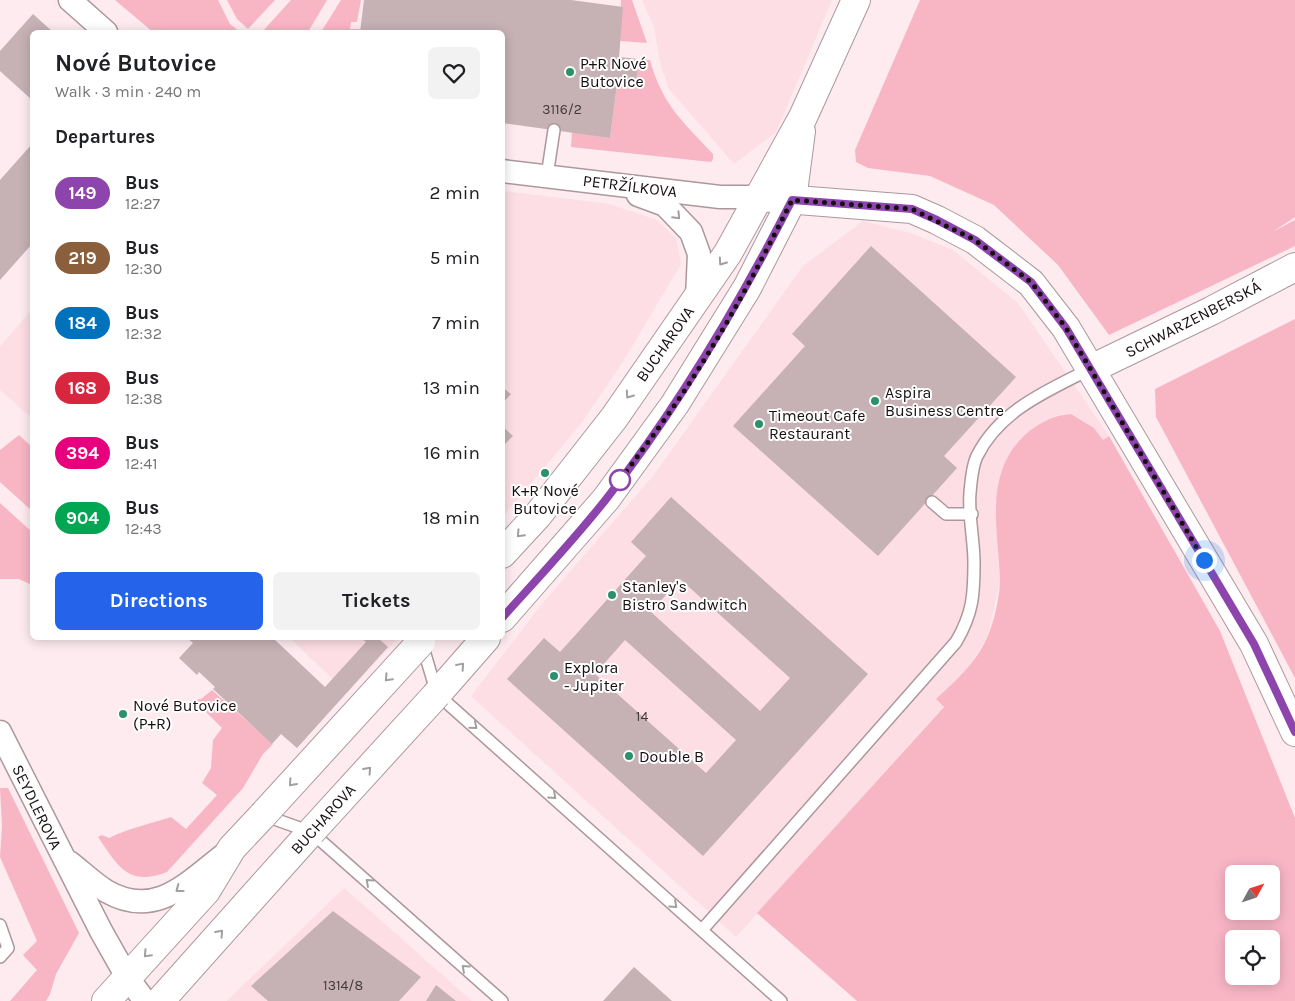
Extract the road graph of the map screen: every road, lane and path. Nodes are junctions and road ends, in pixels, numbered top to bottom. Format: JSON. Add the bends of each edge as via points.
{"nodes":[{"id":1,"x":70,"y":0,"type":"edge"},
{"id":2,"x":856,"y":0,"type":"edge"},
{"id":3,"x":104,"y":30,"type":"edge"},
{"id":4,"x":802,"y":117,"type":"junction"},
{"id":5,"x":554,"y":130,"type":"dead end"},
{"id":6,"x":505,"y":171,"type":"edge"},
{"id":7,"x":547,"y":176,"type":"junction"},
{"id":8,"x":602,"y":182,"type":"junction"},
{"id":9,"x":758,"y":196,"type":"junction"},
{"id":10,"x":792,"y":200,"type":"junction"},
{"id":11,"x":1295,"y":267,"type":"edge"},
{"id":12,"x":697,"y":298,"type":"junction"},
{"id":13,"x":1091,"y":369,"type":"junction"},
{"id":14,"x":932,"y":502,"type":"dead end"},
{"id":15,"x":972,"y":514,"type":"junction"},
{"id":16,"x":505,"y":551,"type":"edge"},
{"id":17,"x":505,"y":615,"type":"edge"},
{"id":18,"x":423,"y":640,"type":"edge"},
{"id":19,"x":484,"y":640,"type":"edge"},
{"id":20,"x":437,"y":694,"type":"junction"},
{"id":21,"x":1295,"y":732,"type":"edge"},
{"id":22,"x":2,"y":741,"type":"edge"},
{"id":23,"x":263,"y":815,"type":"junction"},
{"id":24,"x":312,"y":832,"type":"junction"},
{"id":25,"x":232,"y":848,"type":"junction"},
{"id":26,"x":62,"y":855,"type":"junction"},
{"id":27,"x":0,"y":924,"type":"edge"},
{"id":28,"x":702,"y":930,"type":"junction"},
{"id":29,"x":0,"y":956,"type":"edge"},
{"id":30,"x":127,"y":977,"type":"junction"},
{"id":31,"x":106,"y":1001,"type":"edge"},
{"id":32,"x":146,"y":1001,"type":"edge"},
{"id":33,"x":160,"y":1001,"type":"edge"},
{"id":34,"x":502,"y":1001,"type":"edge"},
{"id":35,"x":781,"y":1001,"type":"edge"}],
"edges":[{"from":1,"to":3,"type":"street"},
{"from":2,"to":4,"type":"main road","name":"BUCHAROVA"},
{"from":4,"to":9,"type":"main road","name":"BUCHAROVA"},
{"from":4,"to":10,"type":"main road","name":"BUCHAROVA"},
{"from":5,"to":7,"type":"lane"},
{"from":6,"to":7,"type":"street","name":"PETRŽÍLKOVA"},
{"from":7,"to":8,"type":"street","name":"PETRŽÍLKOVA"},
{"from":8,"to":9,"type":"street","name":"PETRŽÍLKOVA","via":[[720,197]]},
{"from":8,"to":12,"type":"street","one_way":true,"via":[[665,205],[684,223],[699,254]]},
{"from":9,"to":10,"type":"main road"},
{"from":9,"to":12,"type":"main road","name":"BUCHAROVA","one_way":true,"via":[[728,253]]},
{"from":10,"to":13,"type":"main road","via":[[912,209],[975,240],[1031,282],[1066,328]]},
{"from":10,"to":17,"type":"main road","name":"BUCHAROVA","via":[[753,278],[675,404],[606,499]]},
{"from":11,"to":13,"type":"main road","name":"SCHWARZENBERSKÁ"},
{"from":12,"to":16,"type":"main road","name":"BUCHAROVA","one_way":true,"via":[[614,418],[538,515]]},
{"from":13,"to":15,"type":"lane","via":[[1027,401],[998,425],[976,457],[970,495]]},
{"from":13,"to":21,"type":"main road","via":[[1254,644]]},
{"from":14,"to":15,"type":"lane","via":[[946,514]]},
{"from":15,"to":28,"type":"lane","via":[[974,598],[956,642]]},
{"from":18,"to":20,"type":"lane"},
{"from":18,"to":23,"type":"main road","one_way":true,"bridge":true},
{"from":20,"to":19,"type":"main road","name":"BUCHAROVA","one_way":true},
{"from":24,"to":20,"type":"main road","name":"BUCHAROVA","one_way":true,"bridge":true},
{"from":20,"to":28,"type":"lane","one_way":true},
{"from":22,"to":26,"type":"street","name":"SEYDLEROVA"},
{"from":23,"to":24,"type":"lane"},
{"from":23,"to":25,"type":"main road"},
{"from":33,"to":24,"type":"main road","name":"BUCHAROVA","one_way":true},
{"from":34,"to":24,"type":"lane","one_way":true},
{"from":25,"to":26,"type":"street","name":"SEYDLEROVA","one_way":true,"via":[[170,896],[145,901],[124,898],[105,890]]},
{"from":25,"to":30,"type":"main road","one_way":true,"via":[[206,891]]},
{"from":26,"to":30,"type":"street","name":"SEYDLEROVA"},
{"from":27,"to":29,"type":"lane","via":[[8,948]]},
{"from":28,"to":35,"type":"lane"},
{"from":30,"to":31,"type":"main road"},
{"from":30,"to":32,"type":"street"}]}
